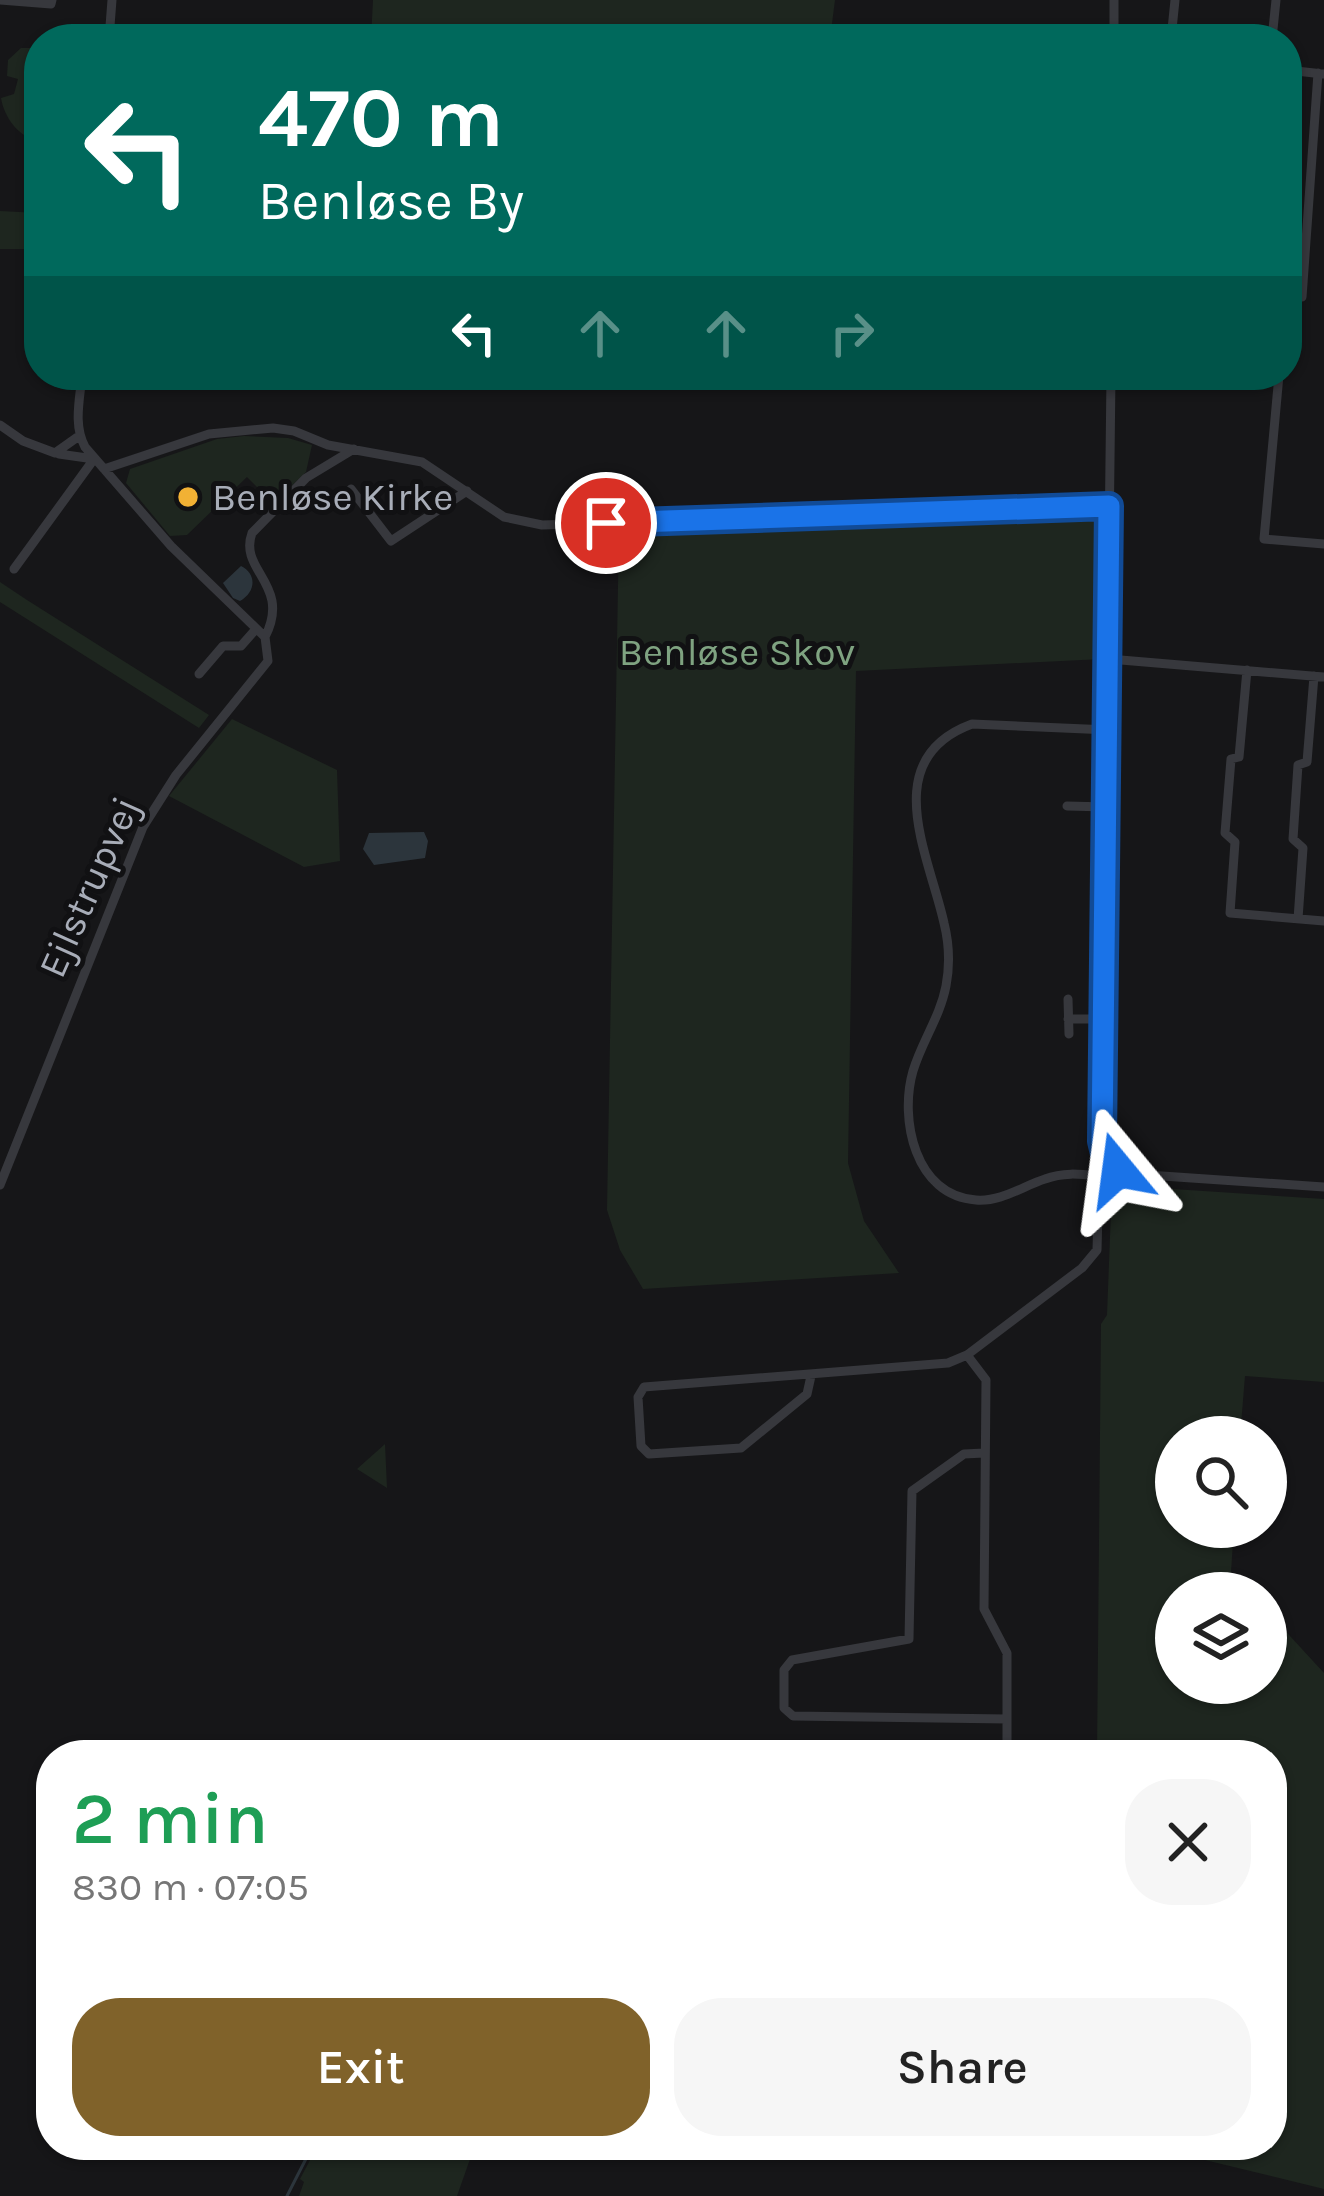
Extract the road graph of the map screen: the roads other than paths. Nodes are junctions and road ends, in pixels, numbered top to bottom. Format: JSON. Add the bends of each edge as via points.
{"nodes":[{"id":1,"x":0,"y":0,"type":"edge"},
{"id":2,"x":52,"y":0,"type":"edge"},
{"id":3,"x":1321,"y":74,"type":"edge"},
{"id":4,"x":1302,"y":297,"type":"dead end"},
{"id":5,"x":81,"y":390,"type":"edge"},
{"id":6,"x":1111,"y":390,"type":"edge"},
{"id":7,"x":1278,"y":390,"type":"edge"},
{"id":8,"x":0,"y":425,"type":"edge"},
{"id":9,"x":79,"y":436,"type":"junction"},
{"id":10,"x":328,"y":445,"type":"junction"},
{"id":11,"x":354,"y":449,"type":"junction"},
{"id":12,"x":56,"y":453,"type":"junction"},
{"id":13,"x":94,"y":459,"type":"junction"},
{"id":14,"x":331,"y":460,"type":"junction"},
{"id":15,"x":104,"y":469,"type":"junction"},
{"id":16,"x":351,"y":489,"type":"dead end"},
{"id":17,"x":467,"y":491,"type":"junction"},
{"id":18,"x":1109,"y":506,"type":"junction"},
{"id":19,"x":1324,"y":544,"type":"edge"},
{"id":20,"x":14,"y":569,"type":"dead end"},
{"id":21,"x":261,"y":633,"type":"junction"},
{"id":22,"x":1108,"y":658,"type":"junction"},
{"id":23,"x":1247,"y":670,"type":"junction"},
{"id":24,"x":199,"y":674,"type":"dead end"},
{"id":25,"x":1319,"y":676,"type":"edge"},
{"id":26,"x":1109,"y":730,"type":"junction"},
{"id":27,"x":1066,"y":806,"type":"dead end"},
{"id":28,"x":1107,"y":807,"type":"junction"},
{"id":29,"x":1298,"y":919,"type":"junction"},
{"id":30,"x":1324,"y":921,"type":"edge"},
{"id":31,"x":1068,"y":999,"type":"dead end"},
{"id":32,"x":1068,"y":1019,"type":"junction"},
{"id":33,"x":1104,"y":1019,"type":"junction"},
{"id":34,"x":1069,"y":1034,"type":"dead end"},
{"id":35,"x":1112,"y":1165,"type":"junction"},
{"id":36,"x":1099,"y":1176,"type":"junction"},
{"id":37,"x":0,"y":1184,"type":"edge"},
{"id":38,"x":1324,"y":1187,"type":"edge"},
{"id":39,"x":967,"y":1354,"type":"junction"},
{"id":40,"x":811,"y":1376,"type":"junction"},
{"id":41,"x":984,"y":1453,"type":"junction"},
{"id":42,"x":1007,"y":1718,"type":"junction"},
{"id":43,"x":1006,"y":1740,"type":"edge"}],
"edges":[{"from":1,"to":2,"type":"street"},
{"from":3,"to":4,"type":"street"},
{"from":5,"to":9,"type":"street"},
{"from":6,"to":18,"type":"street"},
{"from":7,"to":19,"type":"street","via":[[1264,539]]},
{"from":8,"to":12,"type":"street"},
{"from":9,"to":12,"type":"street"},
{"from":9,"to":13,"type":"street"},
{"from":10,"to":11,"type":"street"},
{"from":10,"to":14,"type":"street"},
{"from":10,"to":15,"type":"street","via":[[294,431],[234,429]]},
{"from":11,"to":14,"type":"street"},
{"from":11,"to":17,"type":"street","via":[[422,462]]},
{"from":12,"to":13,"type":"street"},
{"from":13,"to":15,"type":"street"},
{"from":13,"to":20,"type":"street"},
{"from":14,"to":21,"type":"street","via":[[252,532],[251,555],[275,604],[274,620]]},
{"from":15,"to":21,"type":"street"},
{"from":16,"to":17,"type":"street","via":[[391,541]]},
{"from":17,"to":18,"type":"street","via":[[504,517],[542,525]]},
{"from":18,"to":22,"type":"street"},
{"from":21,"to":24,"type":"street","via":[[242,646],[223,646]]},
{"from":21,"to":37,"type":"street","name":"Ejlstrupvej","via":[[268,661],[143,827]]},
{"from":22,"to":23,"type":"street"},
{"from":22,"to":26,"type":"street"},
{"from":23,"to":25,"type":"street"},
{"from":23,"to":29,"type":"street","via":[[1225,833],[1234,842],[1230,914]]},
{"from":25,"to":29,"type":"street","via":[[1307,762],[1298,765]]},
{"from":26,"to":28,"type":"street"},
{"from":26,"to":36,"type":"street","via":[[972,724],[928,755],[916,823],[946,933],[947,982],[908,1100],[916,1152],[949,1194],[981,1201],[1048,1177]]},
{"from":27,"to":28,"type":"street"},
{"from":28,"to":33,"type":"street"},
{"from":29,"to":30,"type":"street"},
{"from":31,"to":32,"type":"street"},
{"from":32,"to":33,"type":"street"},
{"from":32,"to":34,"type":"street"},
{"from":33,"to":35,"type":"street","via":[[1102,1141]]},
{"from":35,"to":36,"type":"street"},
{"from":35,"to":38,"type":"street","via":[[1133,1174]]},
{"from":36,"to":39,"type":"street","via":[[1097,1250]]},
{"from":39,"to":40,"type":"street","via":[[948,1363]]},
{"from":39,"to":41,"type":"street","via":[[986,1380]]},
{"from":40,"to":40,"type":"street","via":[[644,1387],[641,1446],[649,1454],[741,1448],[807,1394]]},
{"from":41,"to":42,"type":"street","via":[[984,1609],[1007,1654]]},
{"from":41,"to":42,"type":"street","via":[[964,1454],[912,1491],[909,1639],[792,1660],[784,1670],[784,1708],[793,1715]]},
{"from":42,"to":43,"type":"street"}]}
